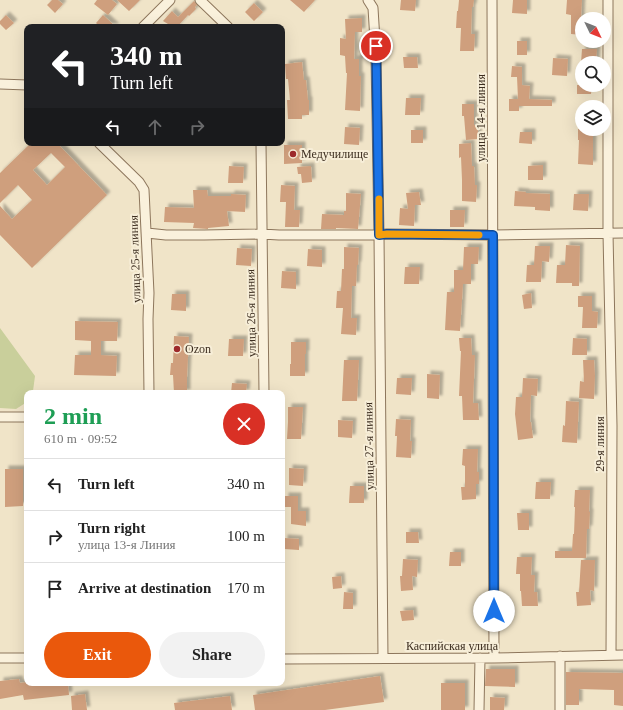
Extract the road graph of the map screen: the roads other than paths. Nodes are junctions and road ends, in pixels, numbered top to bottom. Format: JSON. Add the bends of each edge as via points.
{"nodes":[{"id":1,"x":170,"y":0,"type":"edge"},
{"id":2,"x":200,"y":0,"type":"edge"},
{"id":3,"x":368,"y":0,"type":"edge"},
{"id":4,"x":492,"y":0,"type":"edge"},
{"id":5,"x":608,"y":0,"type":"edge"},
{"id":6,"x":146,"y":24,"type":"edge"},
{"id":7,"x":225,"y":24,"type":"edge"},
{"id":8,"x":0,"y":84,"type":"edge"},
{"id":9,"x":24,"y":85,"type":"edge"},
{"id":10,"x":102,"y":146,"type":"edge"},
{"id":11,"x":260,"y":146,"type":"edge"},
{"id":12,"x":623,"y":232,"type":"edge"},
{"id":13,"x":147,"y":233,"type":"junction"},
{"id":14,"x":608,"y":233,"type":"junction"},
{"id":15,"x":262,"y":234,"type":"junction"},
{"id":16,"x":379,"y":235,"type":"junction"},
{"id":17,"x":493,"y":235,"type":"junction"},
{"id":18,"x":149,"y":390,"type":"edge"},
{"id":19,"x":264,"y":390,"type":"edge"},
{"id":20,"x":0,"y":417,"type":"edge"},
{"id":21,"x":24,"y":417,"type":"edge"},
{"id":22,"x":611,"y":655,"type":"junction"},
{"id":23,"x":623,"y":655,"type":"edge"},
{"id":24,"x":560,"y":656,"type":"junction"},
{"id":25,"x":0,"y":658,"type":"edge"},
{"id":26,"x":24,"y":658,"type":"edge"},
{"id":27,"x":384,"y":658,"type":"junction"},
{"id":28,"x":480,"y":658,"type":"junction"},
{"id":29,"x":494,"y":658,"type":"junction"},
{"id":30,"x":285,"y":659,"type":"edge"},
{"id":31,"x":480,"y":710,"type":"edge"},
{"id":32,"x":560,"y":710,"type":"edge"}],
"edges":[{"from":1,"to":6,"type":"street"},
{"from":2,"to":7,"type":"street"},
{"from":3,"to":16,"type":"street","name":"улица 27-я линия","via":[[373,8],[376,35]]},
{"from":4,"to":17,"type":"street","name":"улица 14-я линия"},
{"from":5,"to":14,"type":"street","name":"29-я линия"},
{"from":8,"to":9,"type":"street"},
{"from":10,"to":13,"type":"street","name":"улица 25-я линия","via":[[140,182],[144,190]]},
{"from":11,"to":15,"type":"street","name":"улица 26-я линия"},
{"from":12,"to":14,"type":"street"},
{"from":13,"to":15,"type":"street"},
{"from":13,"to":18,"type":"street","name":"улица 25-я линия"},
{"from":14,"to":17,"type":"street"},
{"from":14,"to":22,"type":"street","name":"29-я линия","via":[[612,426]]},
{"from":15,"to":16,"type":"street"},
{"from":15,"to":19,"type":"street","name":"улица 26-я линия"},
{"from":16,"to":17,"type":"street"},
{"from":16,"to":27,"type":"street","name":"улица 27-я линия"},
{"from":17,"to":29,"type":"street","name":"улица 14-я линия"},
{"from":20,"to":21,"type":"street"},
{"from":22,"to":23,"type":"street","name":"Каспийская улица"},
{"from":22,"to":24,"type":"street","name":"Каспийская улица"},
{"from":24,"to":29,"type":"street","name":"Каспийская улица"},
{"from":24,"to":32,"type":"street"},
{"from":25,"to":26,"type":"street"},
{"from":27,"to":28,"type":"street","name":"Каспийская улица"},
{"from":27,"to":30,"type":"street","name":"Каспийская улица"},
{"from":28,"to":29,"type":"street","name":"Каспийская улица"},
{"from":28,"to":31,"type":"street"}]}
